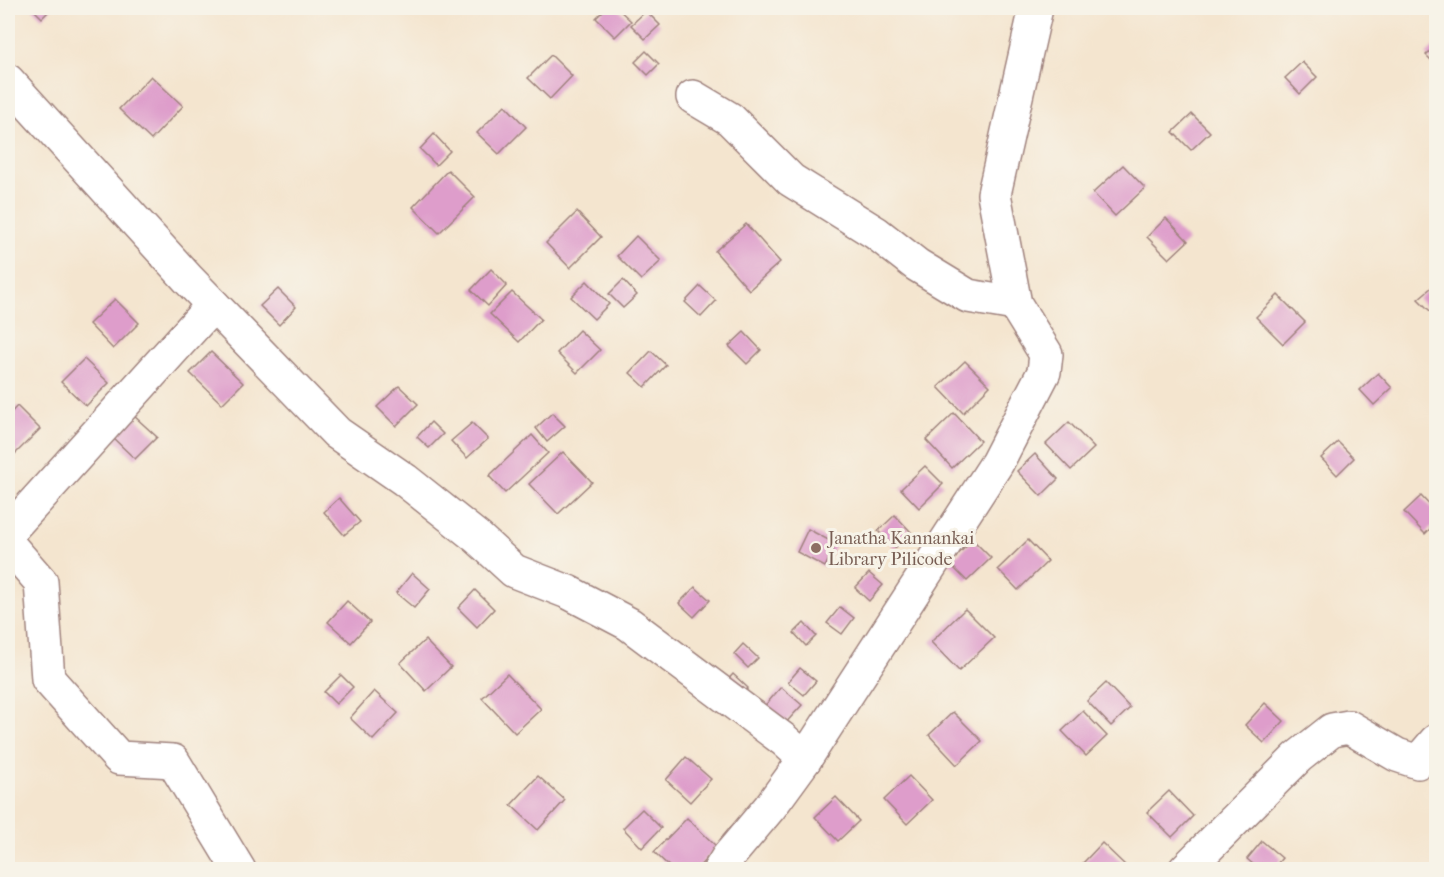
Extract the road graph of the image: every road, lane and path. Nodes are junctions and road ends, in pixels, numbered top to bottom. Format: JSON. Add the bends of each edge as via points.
{"nodes":[{"id":1,"x":1036,"y":8,"type":"edge"},
{"id":2,"x":8,"y":81,"type":"edge"},
{"id":3,"x":693,"y":97,"type":"dead end"},
{"id":4,"x":1015,"y":304,"type":"junction"},
{"id":5,"x":213,"y":305,"type":"junction"},
{"id":6,"x":8,"y":532,"type":"edge"},
{"id":7,"x":8,"y":544,"type":"edge"},
{"id":8,"x":1437,"y":741,"type":"edge"},
{"id":9,"x":805,"y":759,"type":"junction"},
{"id":10,"x":239,"y":870,"type":"edge"},
{"id":11,"x":720,"y":870,"type":"edge"},
{"id":12,"x":1185,"y":870,"type":"edge"}],
"edges":[{"from":1,"to":4,"type":"street","via":[[994,194]]},
{"from":2,"to":5,"type":"street"},
{"from":3,"to":4,"type":"street","via":[[730,118],[791,180],[876,233],[917,265],[968,296]]},
{"from":4,"to":9,"type":"street","via":[[1046,354],[1044,372],[997,463]]},
{"from":5,"to":6,"type":"street"},
{"from":5,"to":9,"type":"street","via":[[337,433],[405,480],[513,571],[568,592],[629,624]]},
{"from":7,"to":10,"type":"street","via":[[41,582],[48,679],[119,758],[173,761]]},
{"from":8,"to":12,"type":"street","via":[[1418,762],[1349,727],[1332,730],[1298,757]]},
{"from":9,"to":11,"type":"street"}]}
